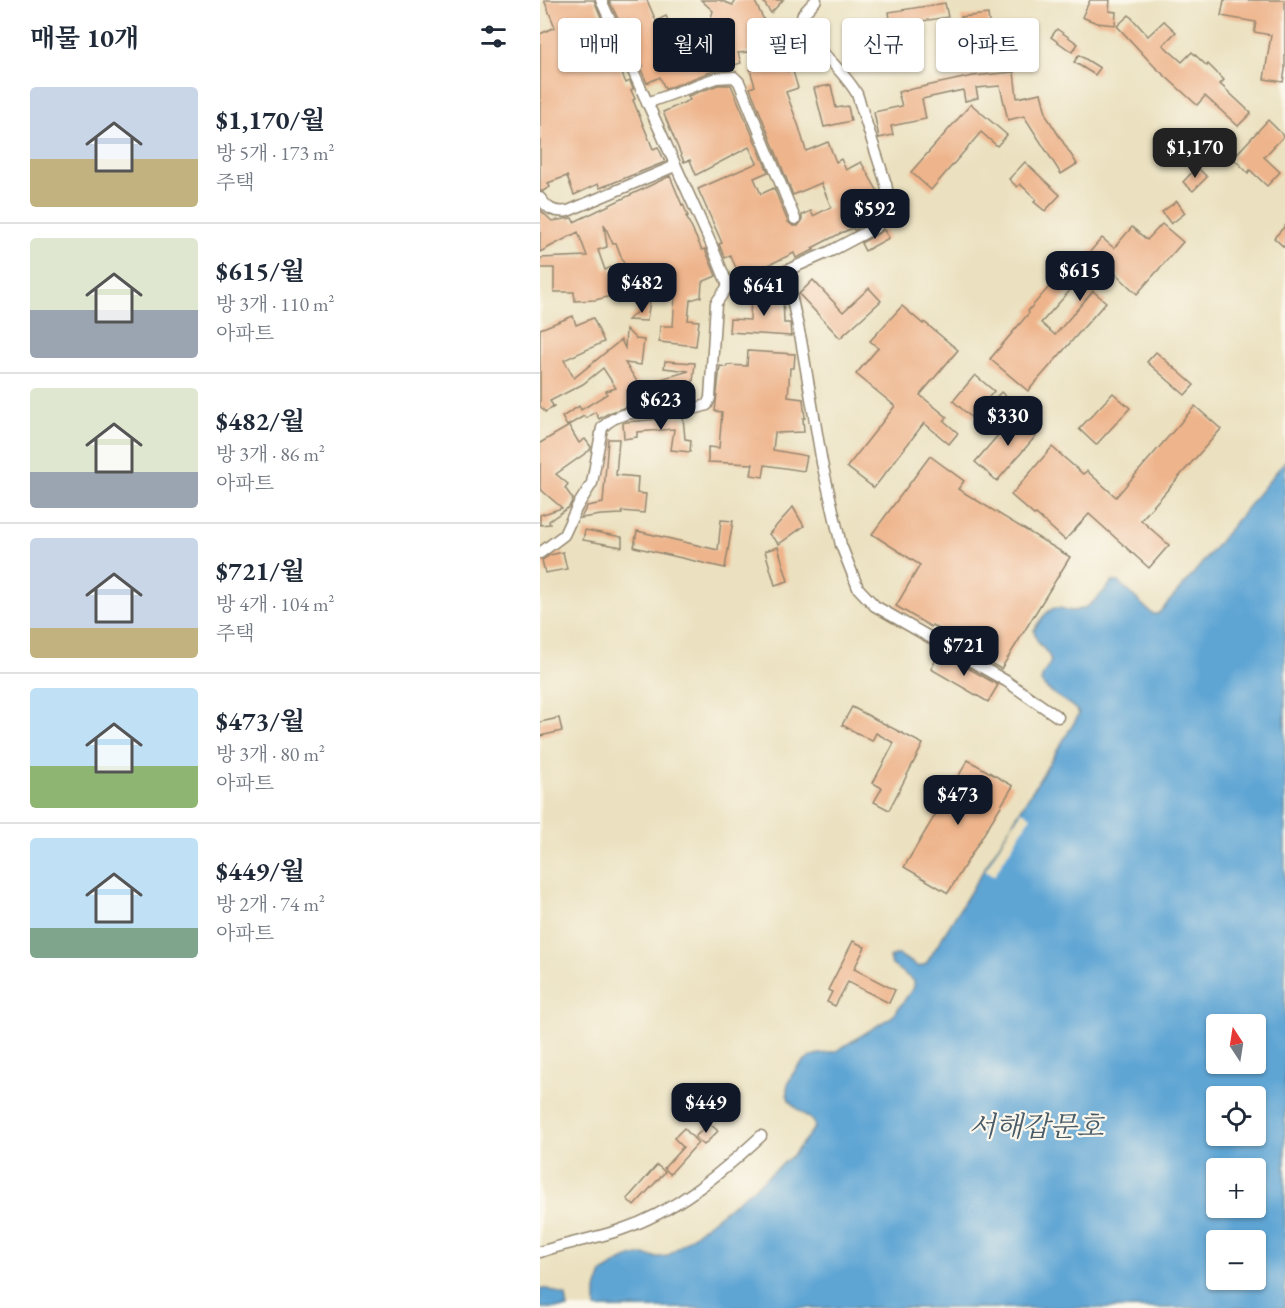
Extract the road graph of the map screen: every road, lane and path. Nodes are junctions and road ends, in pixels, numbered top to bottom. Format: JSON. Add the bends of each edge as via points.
{"nodes":[{"id":1,"x":601,"y":0,"type":"edge"},
{"id":2,"x":816,"y":0,"type":"edge"},
{"id":3,"x":647,"y":103,"type":"junction"},
{"id":4,"x":675,"y":166,"type":"junction"},
{"id":5,"x":540,"y":198,"type":"edge"},
{"id":6,"x":795,"y":219,"type":"dead end"},
{"id":7,"x":781,"y":274,"type":"junction"},
{"id":8,"x":728,"y":286,"type":"junction"},
{"id":9,"x":540,"y":553,"type":"edge"},
{"id":10,"x":1058,"y":717,"type":"dead end"},
{"id":11,"x":761,"y":1136,"type":"dead end"},
{"id":12,"x":540,"y":1252,"type":"edge"}],
"edges":[{"from":1,"to":3,"type":"street"},
{"from":2,"to":7,"type":"street","via":[[803,14],[800,25],[856,94],[886,184],[891,212],[876,227]]},
{"from":3,"to":4,"type":"street"},
{"from":3,"to":6,"type":"street","via":[[716,78],[734,77]]},
{"from":4,"to":5,"type":"street","via":[[567,211],[557,212]]},
{"from":4,"to":8,"type":"street"},
{"from":7,"to":8,"type":"street","via":[[756,284]]},
{"from":7,"to":10,"type":"street","via":[[791,295],[801,340],[841,545],[858,588],[875,606],[1006,681]]},
{"from":8,"to":9,"type":"street","via":[[716,303],[707,405],[625,414],[607,421],[602,428],[592,483],[564,535]]},
{"from":11,"to":12,"type":"street","via":[[723,1171],[655,1215],[622,1230]]}]}
